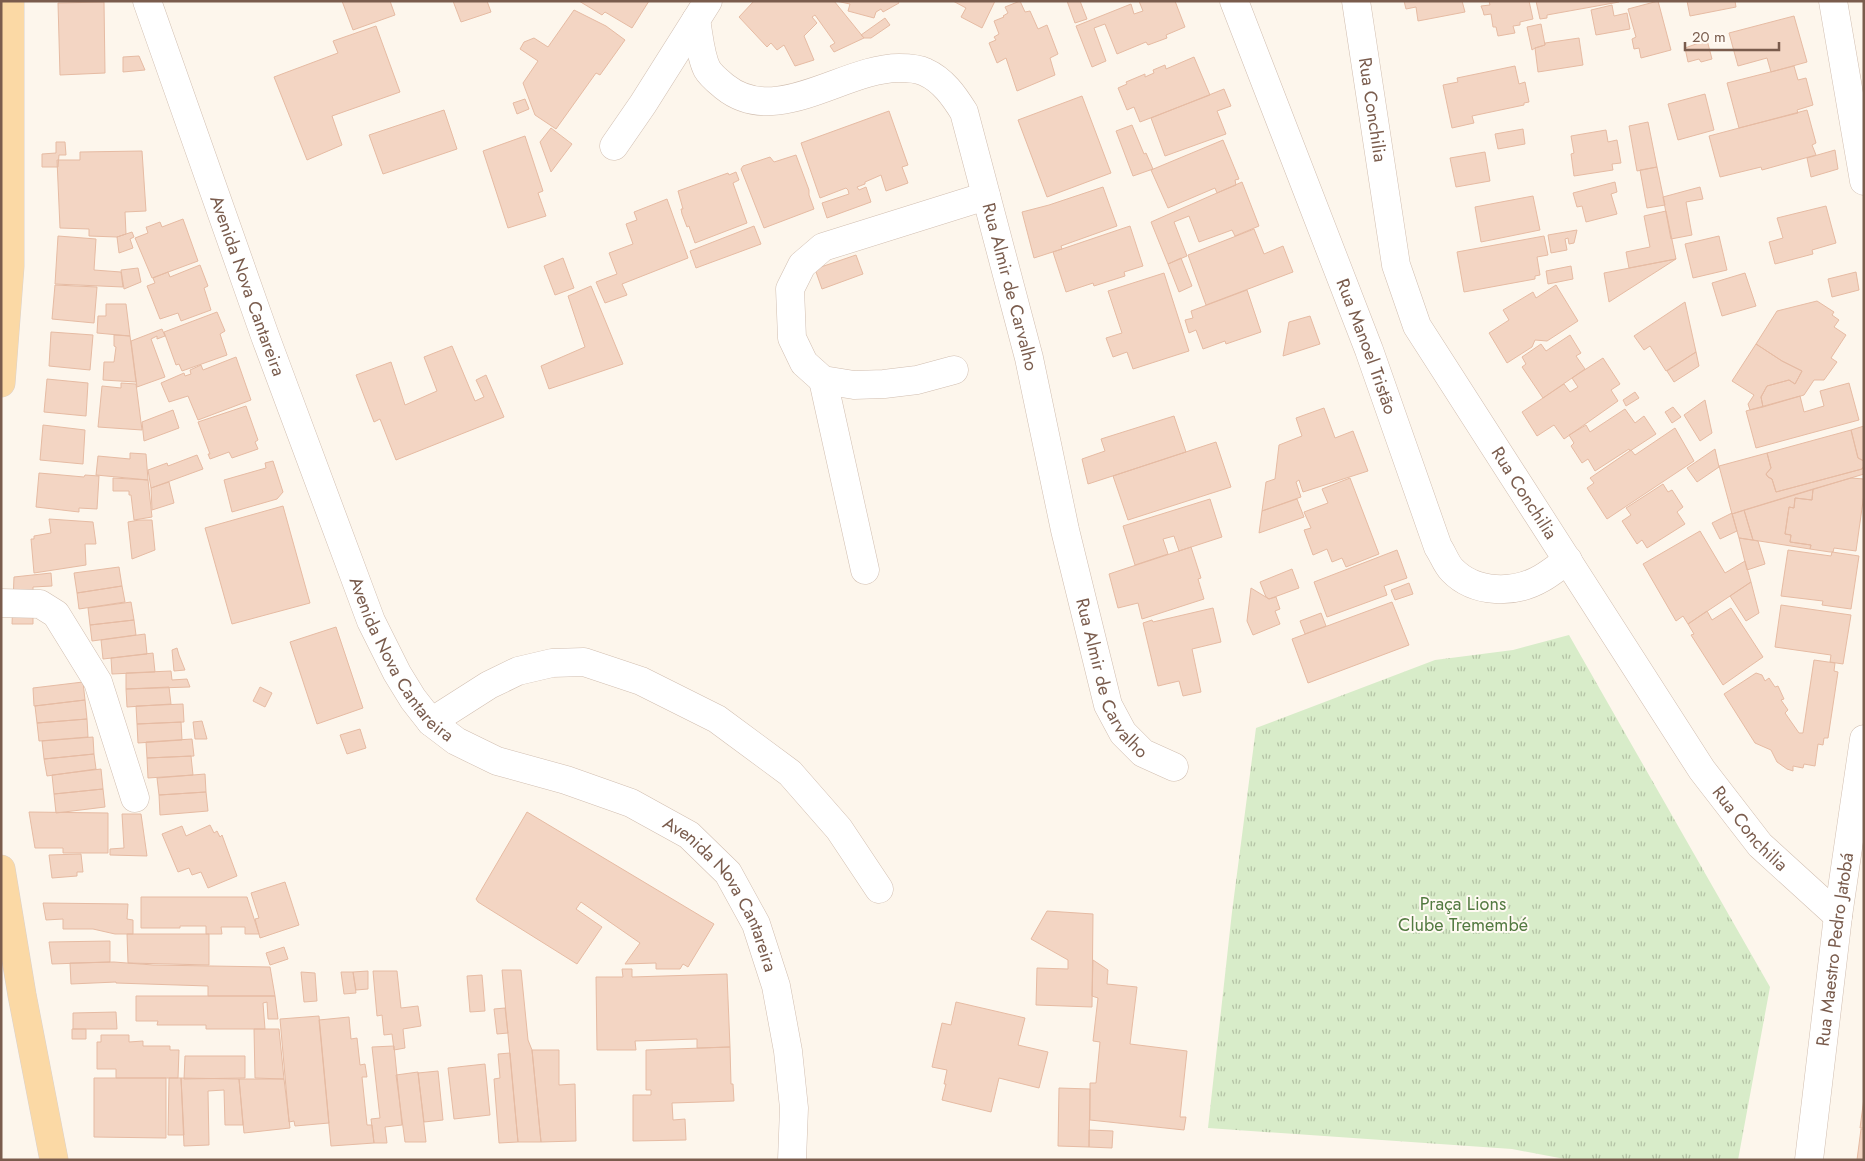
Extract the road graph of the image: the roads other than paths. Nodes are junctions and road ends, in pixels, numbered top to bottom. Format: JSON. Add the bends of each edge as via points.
{"nodes":[{"id":1,"x":10,"y":1,"type":"edge"},
{"id":2,"x":147,"y":1,"type":"edge"},
{"id":3,"x":1234,"y":1,"type":"edge"},
{"id":4,"x":1356,"y":1,"type":"edge"},
{"id":5,"x":1833,"y":1,"type":"edge"},
{"id":6,"x":702,"y":11,"type":"edge"},
{"id":7,"x":6,"y":131,"type":"edge"},
{"id":8,"x":614,"y":146,"type":"dead end"},
{"id":9,"x":1864,"y":181,"type":"edge"},
{"id":10,"x":986,"y":196,"type":"junction"},
{"id":11,"x":954,"y":370,"type":"dead end"},
{"id":12,"x":823,"y":380,"type":"junction"},
{"id":13,"x":1,"y":383,"type":"edge"},
{"id":14,"x":1568,"y":560,"type":"junction"},
{"id":15,"x":865,"y":570,"type":"dead end"},
{"id":16,"x":1,"y":603,"type":"edge"},
{"id":17,"x":431,"y":722,"type":"junction"},
{"id":18,"x":1864,"y":739,"type":"edge"},
{"id":19,"x":1174,"y":767,"type":"dead end"},
{"id":20,"x":136,"y":798,"type":"dead end"},
{"id":21,"x":1,"y":869,"type":"edge"},
{"id":22,"x":879,"y":889,"type":"dead end"},
{"id":23,"x":1838,"y":916,"type":"junction"},
{"id":24,"x":54,"y":1160,"type":"edge"},
{"id":25,"x":792,"y":1160,"type":"edge"},
{"id":26,"x":1809,"y":1160,"type":"edge"}],
"edges":[{"from":1,"to":7,"type":"main road"},
{"from":2,"to":17,"type":"street","name":"Avenida Nova Cantareira","via":[[265,336],[371,621],[397,673]]},
{"from":3,"to":14,"type":"street","name":"Rua Manoel Tristão","via":[[1369,350],[1438,547],[1452,570],[1472,584],[1496,590],[1523,587]]},
{"from":4,"to":14,"type":"street","name":"Rua Conchilia","via":[[1396,265],[1417,326]]},
{"from":5,"to":9,"type":"street"},
{"from":6,"to":8,"type":"street"},
{"from":6,"to":10,"type":"street","name":"Rua Almir de Carvalho","via":[[707,68],[735,95],[760,101],[792,99],[884,68],[924,71],[941,82],[964,112]]},
{"from":7,"to":13,"type":"main road","via":[[10,266]]},
{"from":10,"to":12,"type":"street","via":[[823,247],[802,265],[790,289],[792,338],[804,363]]},
{"from":10,"to":19,"type":"street","name":"Rua Almir de Carvalho","via":[[1029,358],[1065,530],[1108,705],[1123,733],[1143,752]]},
{"from":11,"to":12,"type":"street","via":[[917,380],[884,384],[854,385]]},
{"from":12,"to":15,"type":"street"},
{"from":14,"to":23,"type":"street","name":"Rua Conchilia","via":[[1702,770],[1760,845]]},
{"from":16,"to":20,"type":"street","via":[[40,604],[56,614],[98,682]]},
{"from":17,"to":22,"type":"street","via":[[489,685],[518,671],[552,663],[584,662],[640,681],[717,718],[790,773],[839,829]]},
{"from":17,"to":25,"type":"street","name":"Avenida Nova Cantareira","via":[[456,741],[497,761],[566,780],[631,803],[689,835],[728,873],[756,924],[776,986],[794,1108]]},
{"from":18,"to":23,"type":"street","name":"Rua Maestro Pedro Jatobá"},
{"from":21,"to":24,"type":"main road"},
{"from":23,"to":26,"type":"street","name":"Rua Maestro Pedro Jatobá"}]}
